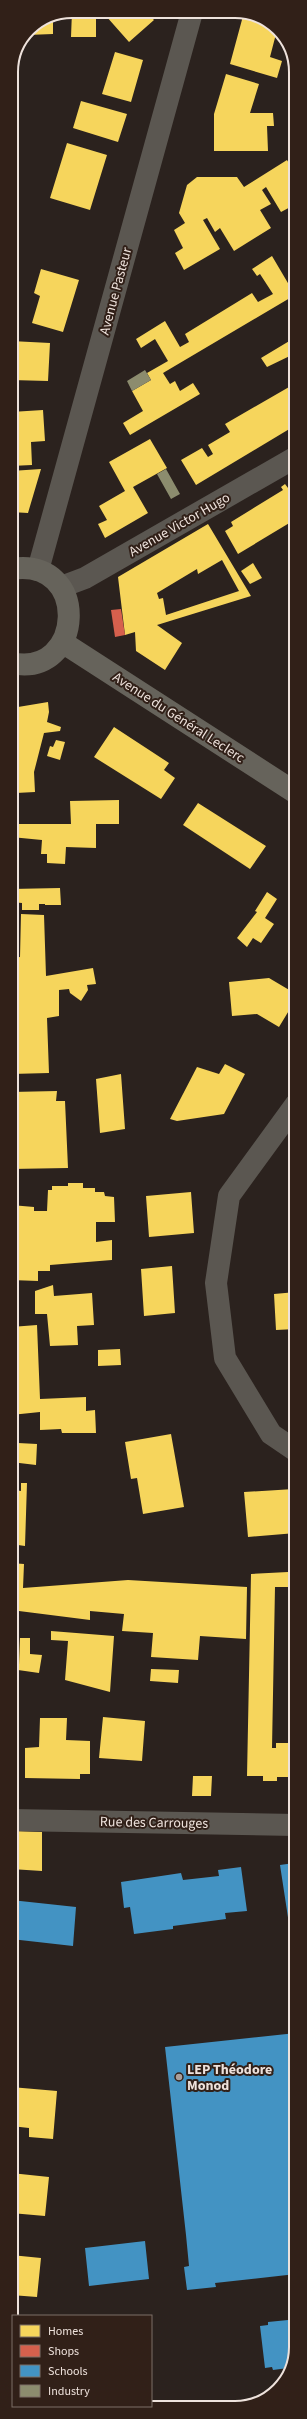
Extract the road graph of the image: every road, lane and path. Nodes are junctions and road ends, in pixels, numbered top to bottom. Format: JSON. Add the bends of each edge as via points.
{"nodes":[{"id":1,"x":190,"y":18,"type":"edge"},
{"id":2,"x":289,"y":461,"type":"edge"},
{"id":3,"x":18,"y":568,"type":"edge"},
{"id":4,"x":38,"y":570,"type":"junction"},
{"id":5,"x":61,"y":588,"type":"junction"},
{"id":6,"x":62,"y":642,"type":"junction"},
{"id":7,"x":18,"y":663,"type":"edge"},
{"id":8,"x":289,"y":788,"type":"edge"},
{"id":9,"x":289,"y":1114,"type":"edge"},
{"id":10,"x":289,"y":1446,"type":"edge"},
{"id":11,"x":18,"y":1820,"type":"edge"},
{"id":12,"x":289,"y":1825,"type":"edge"}],
"edges":[{"from":1,"to":4,"type":"street","name":"Avenue Pasteur"},
{"from":2,"to":5,"type":"street","name":"Avenue Victor Hugo","via":[[85,578]]},
{"from":3,"to":4,"type":"street"},
{"from":4,"to":5,"type":"street","via":[[51,577]]},
{"from":5,"to":6,"type":"street","via":[[68,600],[70,615],[68,629]]},
{"from":6,"to":7,"type":"street","via":[[43,659],[31,663]]},
{"from":6,"to":8,"type":"street","name":"Avenue du Général Leclerc"},
{"from":9,"to":10,"type":"street","via":[[229,1196],[216,1283],[225,1358],[271,1434]]},
{"from":11,"to":12,"type":"street","name":"Rue des Carrouges"}]}
